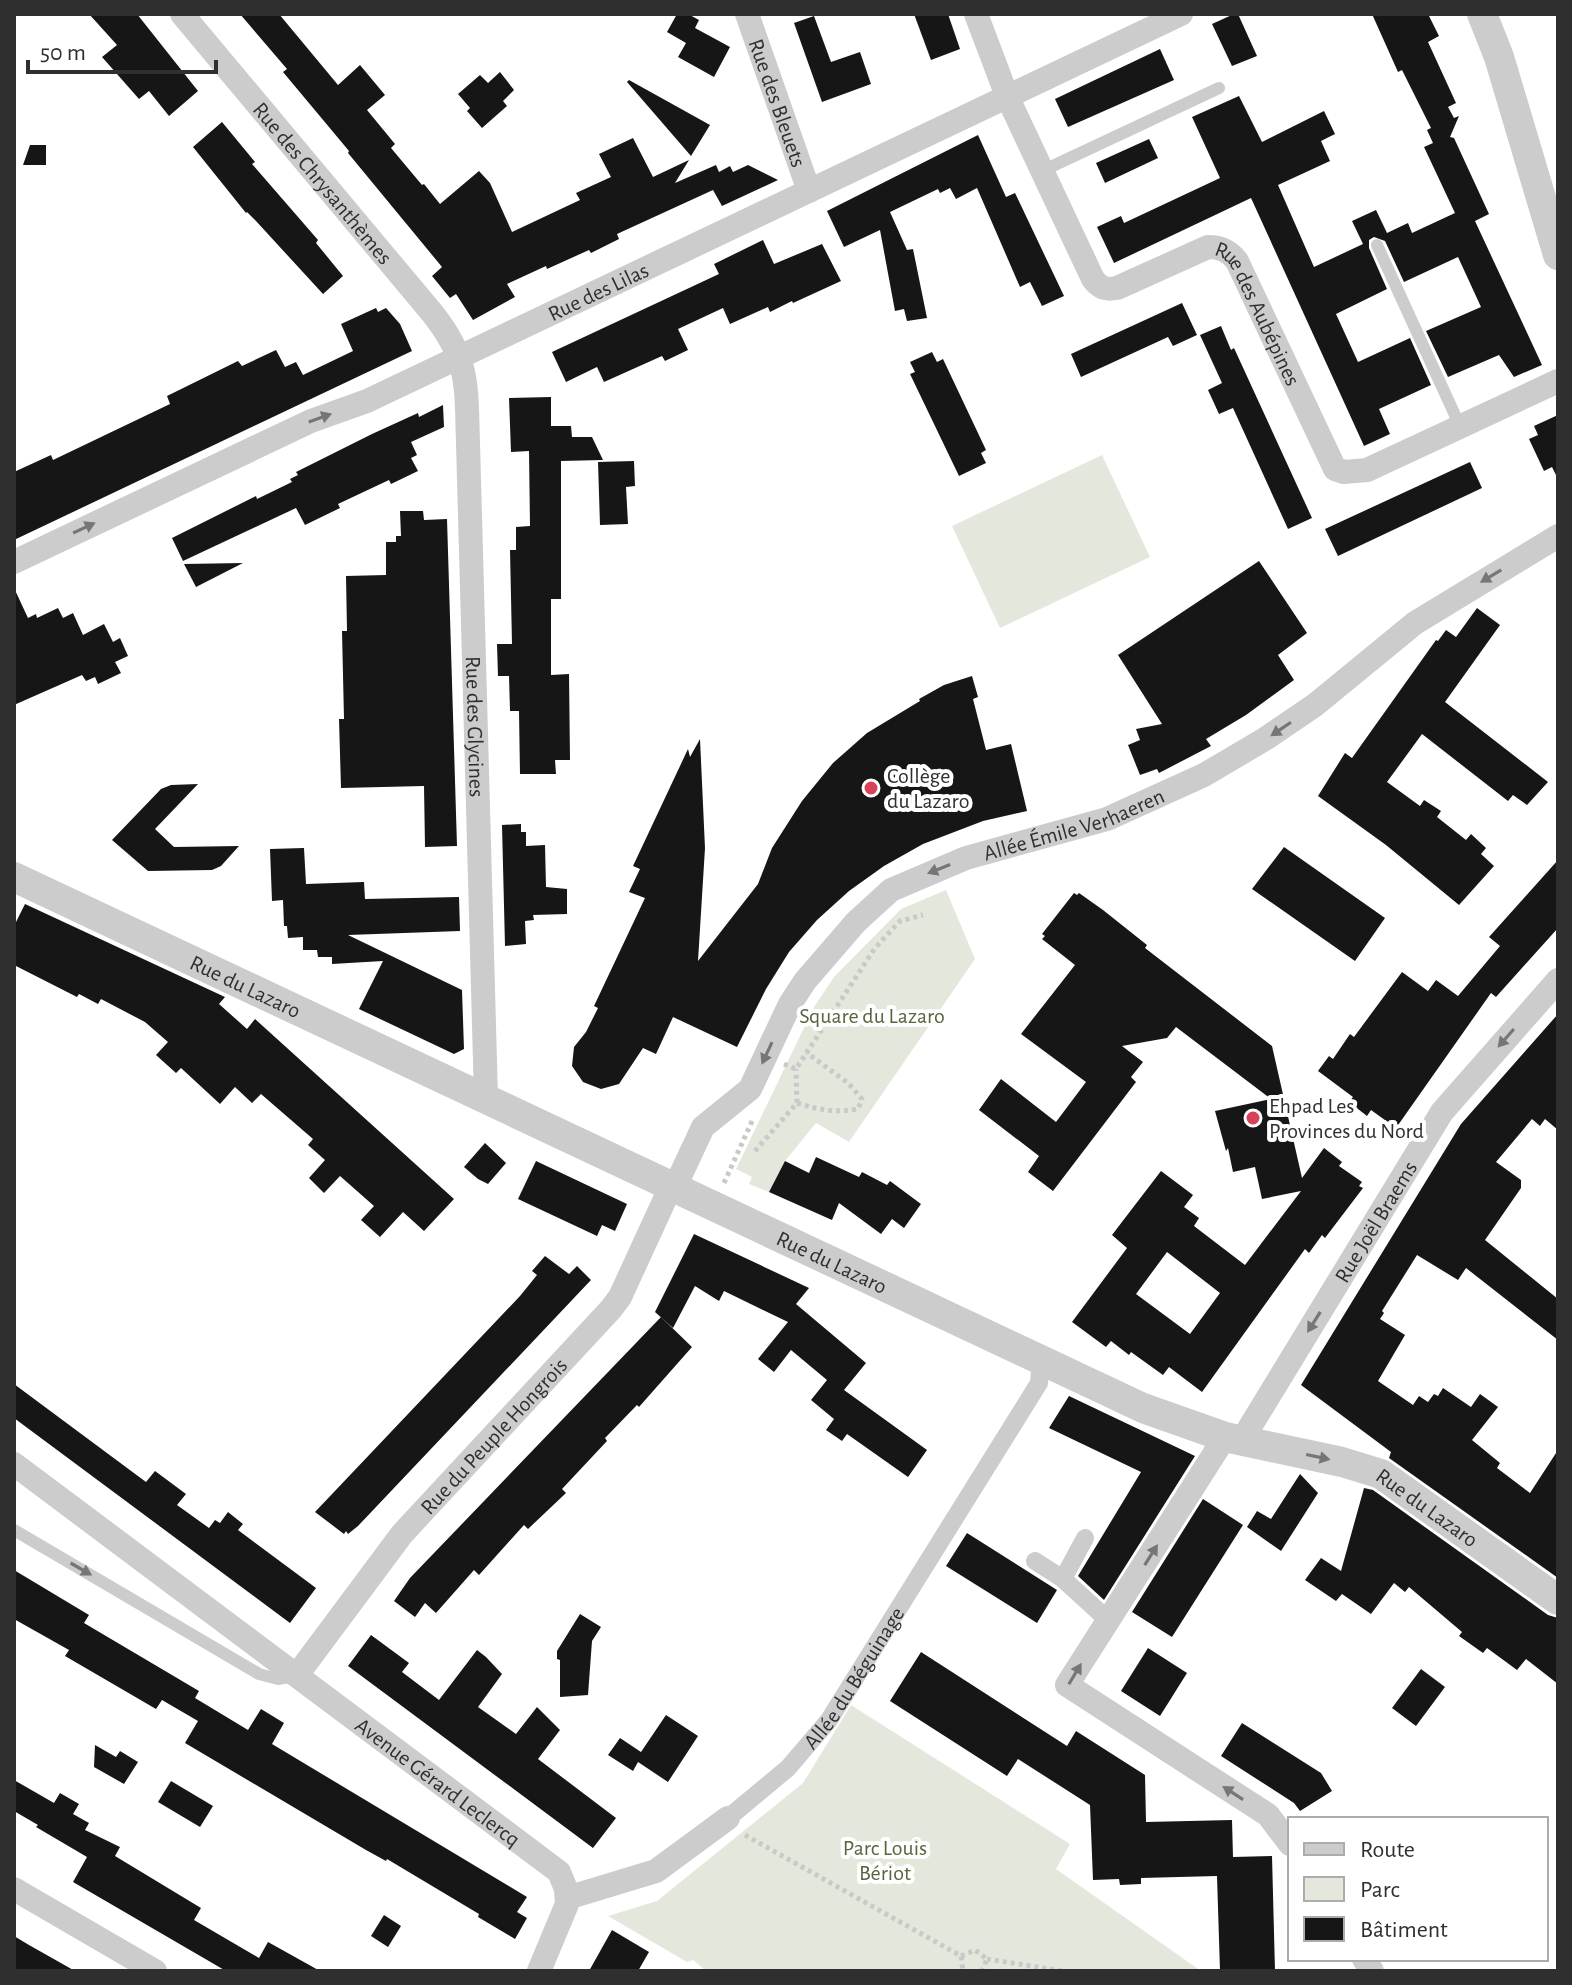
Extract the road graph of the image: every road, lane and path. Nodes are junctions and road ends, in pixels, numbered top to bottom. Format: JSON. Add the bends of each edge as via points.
{"nodes":[{"id":1,"x":182,"y":14,"type":"edge"},
{"id":2,"x":747,"y":14,"type":"edge"},
{"id":3,"x":976,"y":14,"type":"edge"},
{"id":4,"x":1482,"y":14,"type":"edge"},
{"id":5,"x":1492,"y":14,"type":"edge"},
{"id":6,"x":1176,"y":15,"type":"edge"},
{"id":7,"x":1499,"y":57,"type":"junction"},
{"id":8,"x":1219,"y":88,"type":"dead end"},
{"id":9,"x":1007,"y":96,"type":"junction"},
{"id":10,"x":1042,"y":171,"type":"junction"},
{"id":11,"x":809,"y":191,"type":"junction"},
{"id":12,"x":1377,"y":245,"type":"dead end"},
{"id":13,"x":1558,"y":255,"type":"edge"},
{"id":14,"x":460,"y":357,"type":"junction"},
{"id":15,"x":1558,"y":381,"type":"edge"},
{"id":16,"x":1460,"y":426,"type":"junction"},
{"id":17,"x":1558,"y":536,"type":"edge"},
{"id":18,"x":14,"y":562,"type":"edge"},
{"id":19,"x":14,"y":877,"type":"edge"},
{"id":20,"x":923,"y":915,"type":"dead end"},
{"id":21,"x":1558,"y":980,"type":"edge"},
{"id":22,"x":807,"y":1053,"type":"junction"},
{"id":23,"x":765,"y":1057,"type":"junction"},
{"id":24,"x":796,"y":1069,"type":"junction"},
{"id":25,"x":486,"y":1098,"type":"junction"},
{"id":26,"x":797,"y":1103,"type":"junction"},
{"id":27,"x":755,"y":1151,"type":"dead end"},
{"id":28,"x":673,"y":1186,"type":"junction"},
{"id":29,"x":1041,"y":1358,"type":"junction"},
{"id":30,"x":1233,"y":1439,"type":"junction"},
{"id":31,"x":14,"y":1464,"type":"edge"},
{"id":32,"x":14,"y":1530,"type":"edge"},
{"id":33,"x":1085,"y":1538,"type":"dead end"},
{"id":34,"x":1035,"y":1561,"type":"dead end"},
{"id":35,"x":1063,"y":1579,"type":"junction"},
{"id":36,"x":1558,"y":1600,"type":"edge"},
{"id":37,"x":1109,"y":1621,"type":"junction"},
{"id":38,"x":297,"y":1675,"type":"junction"},
{"id":39,"x":728,"y":1818,"type":"junction"},
{"id":40,"x":1288,"y":1841,"type":"edge"},
{"id":41,"x":14,"y":1889,"type":"edge"},
{"id":42,"x":567,"y":1898,"type":"junction"},
{"id":43,"x":961,"y":1956,"type":"junction"},
{"id":44,"x":987,"y":1959,"type":"junction"},
{"id":45,"x":155,"y":1971,"type":"edge"},
{"id":46,"x":539,"y":1971,"type":"edge"},
{"id":47,"x":963,"y":1971,"type":"edge"},
{"id":48,"x":982,"y":1971,"type":"edge"},
{"id":49,"x":1063,"y":1971,"type":"edge"}],
"edges":[{"from":1,"to":14,"type":"street","name":"Rue des Chrysanthèmes","via":[[433,314]]},
{"from":2,"to":11,"type":"street","name":"Rue des Bleuets"},
{"from":3,"to":9,"type":"street","name":"Rue des Aubépines"},
{"from":4,"to":7,"type":"street"},
{"from":5,"to":7,"type":"street"},
{"from":6,"to":9,"type":"street","name":"Rue des Lilas"},
{"from":7,"to":13,"type":"street"},
{"from":8,"to":10,"type":"lane"},
{"from":9,"to":10,"type":"street","name":"Rue des Aubépines"},
{"from":9,"to":11,"type":"street","name":"Rue des Lilas"},
{"from":10,"to":16,"type":"street","name":"Rue des Aubépines","via":[[1099,286],[1117,288],[1208,247],[1231,253],[1335,469],[1367,470]]},
{"from":11,"to":14,"type":"street","name":"Rue des Lilas"},
{"from":12,"to":16,"type":"lane"},
{"from":18,"to":14,"type":"street","name":"Rue des Lilas","one_way":true,"via":[[311,421]]},
{"from":14,"to":25,"type":"street","name":"Rue des Glycines","via":[[468,443]]},
{"from":15,"to":16,"type":"street","name":"Rue des Aubépines"},
{"from":17,"to":23,"type":"street","name":"Allée Émile Verhaeren","one_way":true,"via":[[1415,623],[1315,705],[1204,775],[1127,811],[966,858],[891,890],[805,981]]},
{"from":19,"to":25,"type":"street","name":"Rue du Lazaro"},
{"from":20,"to":22,"type":"path","via":[[900,921],[875,948]]},
{"from":21,"to":30,"type":"street","name":"Rue Joël Braems","one_way":true,"via":[[1442,1112]]},
{"from":22,"to":24,"type":"path"},
{"from":22,"to":26,"type":"path","via":[[862,1099],[858,1109],[842,1112]]},
{"from":23,"to":24,"type":"path"},
{"from":23,"to":28,"type":"street","name":"Allée Émile Verhaeren","via":[[750,1089],[703,1127]]},
{"from":24,"to":26,"type":"path"},
{"from":25,"to":28,"type":"street","name":"Rue du Lazaro"},
{"from":26,"to":27,"type":"path"},
{"from":28,"to":29,"type":"street","name":"Rue du Lazaro"},
{"from":28,"to":38,"type":"street","name":"Rue du Peuple Hongrois","via":[[611,1309],[402,1534]]},
{"from":29,"to":30,"type":"street","name":"Rue du Lazaro","via":[[1143,1408]]},
{"from":29,"to":39,"type":"street","name":"Allée du Béguinage","via":[[1039,1383],[846,1695],[798,1757]]},
{"from":30,"to":36,"type":"street","name":"Rue du Lazaro","one_way":true,"via":[[1381,1474]]},
{"from":37,"to":30,"type":"street","name":"Rue Joël Braems","one_way":true},
{"from":31,"to":38,"type":"street","name":"Avenue Gérard Leclercq"},
{"from":32,"to":38,"type":"lane","one_way":true,"via":[[259,1674],[278,1679]]},
{"from":33,"to":35,"type":"street"},
{"from":34,"to":35,"type":"street"},
{"from":35,"to":37,"type":"street"},
{"from":40,"to":37,"type":"street","name":"Rue Joël Braems","one_way":true,"via":[[1268,1815],[1067,1685]]},
{"from":38,"to":42,"type":"street","name":"Avenue Gérard Leclercq","via":[[553,1867]]},
{"from":39,"to":42,"type":"street","name":"Allée du Béguinage","via":[[656,1871]]},
{"from":39,"to":43,"type":"path","via":[[743,1834]]},
{"from":41,"to":45,"type":"street"},
{"from":42,"to":46,"type":"street"},
{"from":43,"to":44,"type":"path","via":[[975,1950]]},
{"from":43,"to":47,"type":"path"},
{"from":44,"to":48,"type":"path"},
{"from":44,"to":49,"type":"path"}]}
